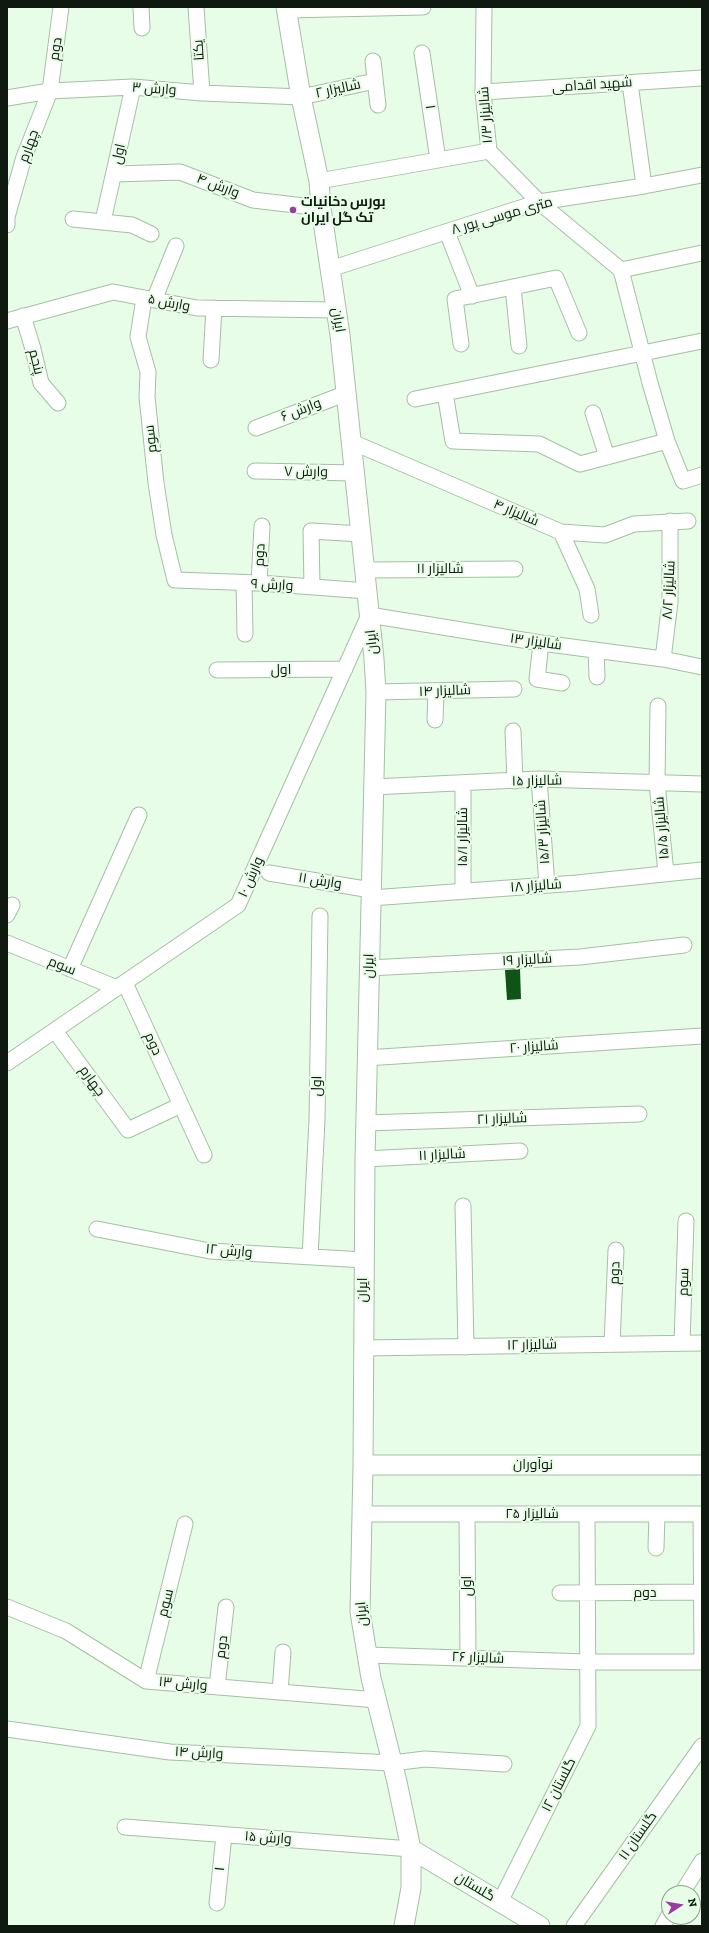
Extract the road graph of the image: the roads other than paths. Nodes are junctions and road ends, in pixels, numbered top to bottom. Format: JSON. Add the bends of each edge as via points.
{"nodes":[{"id":1,"x":61,"y":7,"type":"edge"},
{"id":2,"x":141,"y":7,"type":"edge"},
{"id":3,"x":196,"y":7,"type":"edge"},
{"id":4,"x":402,"y":7,"type":"edge"},
{"id":5,"x":423,"y":7,"type":"edge"},
{"id":6,"x":484,"y":7,"type":"edge"},
{"id":7,"x":286,"y":8,"type":"edge"},
{"id":8,"x":142,"y":28,"type":"dead end"},
{"id":9,"x":422,"y":53,"type":"dead end"},
{"id":10,"x":373,"y":61,"type":"dead end"},
{"id":11,"x":702,"y":78,"type":"edge"},
{"id":12,"x":375,"y":81,"type":"junction"},
{"id":13,"x":630,"y":83,"type":"junction"},
{"id":14,"x":133,"y":87,"type":"junction"},
{"id":15,"x":50,"y":91,"type":"junction"},
{"id":16,"x":483,"y":92,"type":"junction"},
{"id":17,"x":202,"y":93,"type":"junction"},
{"id":18,"x":301,"y":97,"type":"junction"},
{"id":19,"x":7,"y":98,"type":"edge"},
{"id":20,"x":378,"y":106,"type":"dead end"},
{"id":21,"x":488,"y":151,"type":"junction"},
{"id":22,"x":438,"y":160,"type":"junction"},
{"id":23,"x":115,"y":174,"type":"junction"},
{"id":24,"x":702,"y":175,"type":"edge"},
{"id":25,"x":319,"y":181,"type":"junction"},
{"id":26,"x":644,"y":186,"type":"junction"},
{"id":27,"x":539,"y":202,"type":"junction"},
{"id":28,"x":321,"y":208,"type":"junction"},
{"id":29,"x":73,"y":219,"type":"dead end"},
{"id":30,"x":103,"y":221,"type":"junction"},
{"id":31,"x":7,"y":225,"type":"edge"},
{"id":32,"x":447,"y":232,"type":"junction"},
{"id":33,"x":151,"y":234,"type":"dead end"},
{"id":34,"x":176,"y":246,"type":"dead end"},
{"id":35,"x":702,"y":253,"type":"edge"},
{"id":36,"x":330,"y":269,"type":"junction"},
{"id":37,"x":621,"y":270,"type":"junction"},
{"id":38,"x":512,"y":287,"type":"junction"},
{"id":39,"x":472,"y":296,"type":"junction"},
{"id":40,"x":149,"y":299,"type":"junction"},
{"id":41,"x":214,"y":308,"type":"junction"},
{"id":42,"x":336,"y":310,"type":"junction"},
{"id":43,"x":23,"y":316,"type":"junction"},
{"id":44,"x":7,"y":321,"type":"edge"},
{"id":45,"x":579,"y":333,"type":"dead end"},
{"id":46,"x":702,"y":341,"type":"edge"},
{"id":47,"x":461,"y":344,"type":"dead end"},
{"id":48,"x":519,"y":346,"type":"dead end"},
{"id":49,"x":642,"y":354,"type":"junction"},
{"id":50,"x":211,"y":360,"type":"dead end"},
{"id":51,"x":347,"y":392,"type":"junction"},
{"id":52,"x":445,"y":393,"type":"junction"},
{"id":53,"x":415,"y":399,"type":"dead end"},
{"id":54,"x":58,"y":403,"type":"dead end"},
{"id":55,"x":592,"y":413,"type":"dead end"},
{"id":56,"x":256,"y":428,"type":"dead end"},
{"id":57,"x":667,"y":441,"type":"junction"},
{"id":58,"x":352,"y":442,"type":"junction"},
{"id":59,"x":606,"y":457,"type":"junction"},
{"id":60,"x":255,"y":472,"type":"dead end"},
{"id":61,"x":356,"y":473,"type":"junction"},
{"id":62,"x":702,"y":475,"type":"edge"},
{"id":63,"x":670,"y":521,"type":"junction"},
{"id":64,"x":688,"y":521,"type":"dead end"},
{"id":65,"x":262,"y":526,"type":"dead end"},
{"id":66,"x":561,"y":532,"type":"junction"},
{"id":67,"x":362,"y":534,"type":"junction"},
{"id":68,"x":515,"y":569,"type":"dead end"},
{"id":69,"x":366,"y":570,"type":"junction"},
{"id":70,"x":175,"y":580,"type":"joint"},
{"id":71,"x":244,"y":583,"type":"junction"},
{"id":72,"x":259,"y":583,"type":"junction"},
{"id":73,"x":312,"y":587,"type":"junction"},
{"id":74,"x":368,"y":591,"type":"junction"},
{"id":75,"x":369,"y":615,"type":"junction"},
{"id":76,"x":591,"y":615,"type":"dead end"},
{"id":77,"x":245,"y":634,"type":"dead end"},
{"id":78,"x":540,"y":643,"type":"junction"},
{"id":79,"x":596,"y":650,"type":"junction"},
{"id":80,"x":663,"y":660,"type":"junction"},
{"id":81,"x":702,"y":667,"type":"edge"},
{"id":82,"x":345,"y":669,"type":"junction"},
{"id":83,"x":218,"y":670,"type":"dead end"},
{"id":84,"x":597,"y":678,"type":"dead end"},
{"id":85,"x":562,"y":683,"type":"dead end"},
{"id":86,"x":514,"y":689,"type":"dead end"},
{"id":87,"x":436,"y":691,"type":"junction"},
{"id":88,"x":376,"y":692,"type":"junction"},
{"id":89,"x":658,"y":706,"type":"dead end"},
{"id":90,"x":435,"y":720,"type":"dead end"},
{"id":91,"x":513,"y":731,"type":"dead end"},
{"id":92,"x":539,"y":779,"type":"junction"},
{"id":93,"x":515,"y":781,"type":"junction"},
{"id":94,"x":463,"y":783,"type":"junction"},
{"id":95,"x":657,"y":783,"type":"junction"},
{"id":96,"x":702,"y":784,"type":"edge"},
{"id":97,"x":373,"y":787,"type":"junction"},
{"id":98,"x":139,"y":815,"type":"dead end"},
{"id":99,"x":702,"y":870,"type":"edge"},
{"id":100,"x":269,"y":873,"type":"dead end"},
{"id":101,"x":666,"y":873,"type":"junction"},
{"id":102,"x":547,"y":885,"type":"junction"},
{"id":103,"x":463,"y":891,"type":"junction"},
{"id":104,"x":371,"y":894,"type":"junction"},
{"id":105,"x":320,"y":916,"type":"dead end"},
{"id":106,"x":7,"y":943,"type":"edge"},
{"id":107,"x":684,"y":945,"type":"dead end"},
{"id":108,"x":369,"y":968,"type":"junction"},
{"id":109,"x":70,"y":969,"type":"junction"},
{"id":110,"x":121,"y":986,"type":"junction"},
{"id":111,"x":55,"y":1031,"type":"junction"},
{"id":112,"x":702,"y":1036,"type":"edge"},
{"id":113,"x":366,"y":1058,"type":"junction"},
{"id":114,"x":7,"y":1063,"type":"edge"},
{"id":115,"x":181,"y":1105,"type":"junction"},
{"id":116,"x":639,"y":1114,"type":"dead end"},
{"id":117,"x":366,"y":1123,"type":"junction"},
{"id":118,"x":520,"y":1151,"type":"dead end"},
{"id":119,"x":204,"y":1155,"type":"dead end"},
{"id":120,"x":364,"y":1159,"type":"junction"},
{"id":121,"x":463,"y":1206,"type":"dead end"},
{"id":122,"x":686,"y":1221,"type":"dead end"},
{"id":123,"x":96,"y":1228,"type":"dead end"},
{"id":124,"x":616,"y":1250,"type":"dead end"},
{"id":125,"x":310,"y":1257,"type":"junction"},
{"id":126,"x":364,"y":1260,"type":"junction"},
{"id":127,"x":682,"y":1343,"type":"junction"},
{"id":128,"x":702,"y":1343,"type":"edge"},
{"id":129,"x":612,"y":1344,"type":"junction"},
{"id":130,"x":466,"y":1346,"type":"junction"},
{"id":131,"x":363,"y":1348,"type":"junction"},
{"id":132,"x":363,"y":1465,"type":"junction"},
{"id":133,"x":702,"y":1465,"type":"edge"},
{"id":134,"x":362,"y":1514,"type":"junction"},
{"id":135,"x":467,"y":1514,"type":"junction"},
{"id":136,"x":587,"y":1514,"type":"junction"},
{"id":137,"x":657,"y":1514,"type":"junction"},
{"id":138,"x":702,"y":1514,"type":"edge"},
{"id":139,"x":185,"y":1524,"type":"dead end"},
{"id":140,"x":656,"y":1548,"type":"dead end"},
{"id":141,"x":702,"y":1592,"type":"edge"},
{"id":142,"x":560,"y":1593,"type":"dead end"},
{"id":143,"x":588,"y":1593,"type":"junction"},
{"id":144,"x":7,"y":1607,"type":"edge"},
{"id":145,"x":226,"y":1608,"type":"dead end"},
{"id":146,"x":283,"y":1652,"type":"dead end"},
{"id":147,"x":367,"y":1655,"type":"junction"},
{"id":148,"x":468,"y":1658,"type":"junction"},
{"id":149,"x":588,"y":1662,"type":"junction"},
{"id":150,"x":702,"y":1662,"type":"edge"},
{"id":151,"x":146,"y":1681,"type":"junction"},
{"id":152,"x":216,"y":1687,"type":"junction"},
{"id":153,"x":280,"y":1692,"type":"junction"},
{"id":154,"x":377,"y":1700,"type":"junction"},
{"id":155,"x":7,"y":1729,"type":"edge"},
{"id":156,"x":702,"y":1746,"type":"edge"},
{"id":157,"x":392,"y":1763,"type":"junction"},
{"id":158,"x":504,"y":1764,"type":"dead end"},
{"id":159,"x":125,"y":1827,"type":"dead end"},
{"id":160,"x":224,"y":1835,"type":"junction"},
{"id":161,"x":411,"y":1849,"type":"junction"},
{"id":162,"x":702,"y":1860,"type":"edge"},
{"id":163,"x":687,"y":1885,"type":"edge"},
{"id":164,"x":500,"y":1902,"type":"junction"},
{"id":165,"x":217,"y":1903,"type":"dead end"},
{"id":166,"x":404,"y":1926,"type":"edge"},
{"id":167,"x":540,"y":1926,"type":"edge"},
{"id":168,"x":574,"y":1926,"type":"edge"}],
"edges":[{"from":1,"to":15,"type":"street","name":"دوم"},
{"from":2,"to":8,"type":"street"},
{"from":3,"to":17,"type":"street","name":"يکتا"},
{"from":4,"to":5,"type":"street"},
{"from":4,"to":7,"type":"street"},
{"from":6,"to":16,"type":"street","name":"شالیزار ۱/۳"},
{"from":7,"to":18,"type":"street","name":"ایران"},
{"from":9,"to":22,"type":"street","name":"۱"},
{"from":10,"to":12,"type":"street","name":"شاليزار ۲"},
{"from":11,"to":13,"type":"street","name":"شهید اقدامی"},
{"from":12,"to":18,"type":"street","name":"شاليزار ۲"},
{"from":12,"to":20,"type":"street","name":"شاليزار ۲"},
{"from":13,"to":16,"type":"street","name":"شهید اقدامی"},
{"from":13,"to":26,"type":"street"},
{"from":14,"to":15,"type":"street","name":"وارش ۳"},
{"from":14,"to":17,"type":"street","name":"وارش ۳"},
{"from":14,"to":23,"type":"street","name":"اول"},
{"from":15,"to":19,"type":"street","name":"وارش ۳"},
{"from":15,"to":31,"type":"street","name":"چهارم","via":[[24,157],[7,216]]},
{"from":16,"to":21,"type":"street","name":"شالیزار ۱/۳"},
{"from":17,"to":18,"type":"street","name":"وارش ۳"},
{"from":18,"to":25,"type":"street","name":"ایران"},
{"from":21,"to":22,"type":"street"},
{"from":21,"to":27,"type":"street","name":"شالیزار ۱/۳"},
{"from":22,"to":25,"type":"street"},
{"from":23,"to":28,"type":"street","name":"وارش ۴","via":[[180,172],[253,200]]},
{"from":23,"to":30,"type":"street","name":"اول"},
{"from":24,"to":26,"type":"street","name":"۸ متری موسی پور"},
{"from":25,"to":28,"type":"street","name":"ایران"},
{"from":26,"to":27,"type":"street","name":"۸ متری موسی پور"},
{"from":27,"to":32,"type":"street","name":"۸ متری موسی پور"},
{"from":27,"to":37,"type":"street","name":"شالیزار ۱/۳"},
{"from":28,"to":36,"type":"street","name":"ایران"},
{"from":29,"to":30,"type":"street"},
{"from":30,"to":33,"type":"street","via":[[132,225]]},
{"from":32,"to":36,"type":"street","name":"۸ متری موسی پور"},
{"from":32,"to":39,"type":"street"},
{"from":34,"to":40,"type":"street"},
{"from":35,"to":37,"type":"street"},
{"from":36,"to":42,"type":"street","name":"ایران"},
{"from":37,"to":49,"type":"street"},
{"from":38,"to":39,"type":"street"},
{"from":38,"to":45,"type":"street","via":[[556,278]]},
{"from":38,"to":48,"type":"street"},
{"from":39,"to":47,"type":"street","via":[[455,299]]},
{"from":40,"to":41,"type":"street","name":"وارش ۵","via":[[197,308]]},
{"from":40,"to":43,"type":"street","name":"وارش ۵","via":[[113,292]]},
{"from":40,"to":70,"type":"street","name":"سوم","via":[[138,337],[148,372],[146,397],[156,482],[164,534]]},
{"from":41,"to":42,"type":"street","name":"وارش ۵"},
{"from":41,"to":50,"type":"street"},
{"from":42,"to":51,"type":"street","name":"ایران"},
{"from":43,"to":44,"type":"street","name":"وارش ۵"},
{"from":43,"to":54,"type":"street","name":"پنجم","via":[[34,349],[41,383]]},
{"from":46,"to":49,"type":"street"},
{"from":49,"to":52,"type":"street"},
{"from":49,"to":57,"type":"street"},
{"from":51,"to":56,"type":"street","name":"وارش ۶"},
{"from":51,"to":58,"type":"street","name":"ایران"},
{"from":52,"to":53,"type":"street"},
{"from":52,"to":59,"type":"street","via":[[453,441],[539,444],[580,464]]},
{"from":55,"to":59,"type":"street"},
{"from":57,"to":59,"type":"street"},
{"from":57,"to":62,"type":"street","via":[[683,480]]},
{"from":58,"to":61,"type":"street","name":"ایران"},
{"from":58,"to":66,"type":"street","name":"شالیزار ۴"},
{"from":60,"to":61,"type":"street","name":"وارش ۷"},
{"from":61,"to":67,"type":"street","name":"ایران"},
{"from":63,"to":64,"type":"street","name":"شالیزار ۴"},
{"from":63,"to":66,"type":"street","name":"شالیزار ۴","via":[[634,524],[605,535]]},
{"from":63,"to":80,"type":"street","name":"شالیزار ۸/۲","via":[[670,602]]},
{"from":65,"to":72,"type":"street","name":"دوم"},
{"from":66,"to":76,"type":"street","via":[[587,589]]},
{"from":67,"to":69,"type":"street","name":"ایران"},
{"from":67,"to":73,"type":"street","via":[[311,531]]},
{"from":68,"to":69,"type":"street","name":"شالیزار ۱۱"},
{"from":69,"to":74,"type":"street","name":"ایران"},
{"from":70,"to":71,"type":"street","name":"وارش ۹"},
{"from":71,"to":72,"type":"street","name":"وارش ۹"},
{"from":71,"to":77,"type":"street"},
{"from":72,"to":73,"type":"street","name":"وارش ۹"},
{"from":73,"to":74,"type":"street","name":"وارش ۹"},
{"from":74,"to":75,"type":"street","name":"ایران"},
{"from":75,"to":78,"type":"street","name":"شالیزار ۱۳"},
{"from":75,"to":82,"type":"street","name":"وارش ۱۰"},
{"from":75,"to":88,"type":"street","name":"ایران"},
{"from":78,"to":79,"type":"street","name":"شالیزار ۱۳"},
{"from":78,"to":85,"type":"street","via":[[538,679]]},
{"from":79,"to":80,"type":"street","name":"شالیزار ۱۳"},
{"from":79,"to":84,"type":"street"},
{"from":80,"to":81,"type":"street","name":"شالیزار ۱۳"},
{"from":82,"to":83,"type":"street","name":"اول"},
{"from":82,"to":110,"type":"street","name":"وارش ۱۰","via":[[238,906]]},
{"from":86,"to":87,"type":"street","name":"شالیزار ۱۴"},
{"from":87,"to":88,"type":"street","name":"شالیزار ۱۴"},
{"from":87,"to":90,"type":"street"},
{"from":88,"to":97,"type":"street","name":"ایران"},
{"from":89,"to":95,"type":"street","name":"شالیزار ۱۵/۵"},
{"from":91,"to":93,"type":"street"},
{"from":92,"to":93,"type":"street","name":"شالیزار ۱۵"},
{"from":92,"to":95,"type":"street","name":"شالیزار ۱۵"},
{"from":92,"to":102,"type":"street","name":"شالیزار ۱۵/۳"},
{"from":93,"to":94,"type":"street","name":"شالیزار ۱۵"},
{"from":94,"to":97,"type":"street","name":"شالیزار ۱۵"},
{"from":94,"to":103,"type":"street","name":"شالیزار ۱۵/۱"},
{"from":95,"to":96,"type":"street","name":"شالیزار ۱۵"},
{"from":95,"to":101,"type":"street","name":"شالیزار ۱۵/۵"},
{"from":97,"to":104,"type":"street","name":"ایران"},
{"from":98,"to":109,"type":"street"},
{"from":99,"to":101,"type":"street","name":"شالیزار ۱۸"},
{"from":100,"to":104,"type":"street","name":"وارش ۱۱"},
{"from":101,"to":102,"type":"street","name":"شالیزار ۱۸"},
{"from":102,"to":103,"type":"street","name":"شالیزار ۱۸"},
{"from":103,"to":104,"type":"street","name":"شالیزار ۱۸"},
{"from":104,"to":108,"type":"street","name":"ایران"},
{"from":105,"to":125,"type":"street","name":"اول","via":[[317,1120]]},
{"from":106,"to":109,"type":"street","name":"سوم"},
{"from":107,"to":108,"type":"street","name":"شالیزار ۱۹","via":[[580,957]]},
{"from":108,"to":113,"type":"street","name":"ایران"},
{"from":109,"to":110,"type":"street","name":"سوم"},
{"from":110,"to":111,"type":"street","name":"وارش ۱۰"},
{"from":110,"to":115,"type":"street","name":"دوم"},
{"from":111,"to":114,"type":"street","name":"وارش ۱۰"},
{"from":111,"to":115,"type":"street","name":"چهارم","via":[[128,1130]]},
{"from":112,"to":113,"type":"street","name":"شالیزار ۲۰"},
{"from":113,"to":117,"type":"street","name":"ایران"},
{"from":115,"to":119,"type":"street","name":"دوم"},
{"from":116,"to":117,"type":"street","name":"شالیزار ۲۱"},
{"from":117,"to":120,"type":"street","name":"ایران"},
{"from":118,"to":120,"type":"street","name":"شالیزار ۱۱"},
{"from":120,"to":126,"type":"street","name":"ایران"},
{"from":121,"to":130,"type":"street"},
{"from":122,"to":127,"type":"street","name":"سوم"},
{"from":123,"to":125,"type":"street","name":"وارش ۱۲","via":[[210,1251]]},
{"from":124,"to":129,"type":"street","name":"دوم"},
{"from":125,"to":126,"type":"street","name":"وارش ۱۲"},
{"from":126,"to":131,"type":"street","name":"ایران"},
{"from":127,"to":128,"type":"street","name":"شالیزار ۱۲"},
{"from":127,"to":129,"type":"street","name":"شالیزار ۱۲"},
{"from":129,"to":130,"type":"street","name":"شالیزار ۱۲"},
{"from":130,"to":131,"type":"street","name":"شالیزار ۱۲"},
{"from":131,"to":132,"type":"street","name":"ایران"},
{"from":132,"to":133,"type":"street","name":"نوآوران"},
{"from":132,"to":134,"type":"street","name":"ایران"},
{"from":134,"to":135,"type":"street","name":"شالیزار ۲۵"},
{"from":134,"to":147,"type":"street","name":"ایران","via":[[360,1612]]},
{"from":135,"to":136,"type":"street","name":"شالیزار ۲۵"},
{"from":135,"to":148,"type":"street","name":"اول"},
{"from":136,"to":137,"type":"street","name":"شالیزار ۲۵"},
{"from":136,"to":143,"type":"street"},
{"from":137,"to":138,"type":"street","name":"شالیزار ۲۵"},
{"from":137,"to":140,"type":"street"},
{"from":138,"to":141,"type":"street"},
{"from":139,"to":151,"type":"street","name":"سوم"},
{"from":141,"to":143,"type":"street","name":"دوم"},
{"from":141,"to":150,"type":"street"},
{"from":142,"to":143,"type":"street"},
{"from":143,"to":149,"type":"street"},
{"from":144,"to":151,"type":"street","name":"وارش ۱۳","via":[[66,1631]]},
{"from":145,"to":152,"type":"street","name":"دوم"},
{"from":146,"to":153,"type":"street"},
{"from":147,"to":148,"type":"street","name":"شالیزار ۲۶"},
{"from":147,"to":154,"type":"street","name":"ایران"},
{"from":148,"to":149,"type":"street","name":"شالیزار ۲۶"},
{"from":149,"to":150,"type":"street","name":"شالیزار ۲۶"},
{"from":149,"to":164,"type":"street","name":"گلستان ۱۲","via":[[588,1726]]},
{"from":151,"to":152,"type":"street","name":"وارش ۱۳"},
{"from":152,"to":153,"type":"street","name":"وارش ۱۳"},
{"from":153,"to":154,"type":"street","name":"وارش ۱۳"},
{"from":154,"to":157,"type":"street","name":"ایران"},
{"from":155,"to":157,"type":"street","name":"وارش ۱۴","via":[[170,1752]]},
{"from":156,"to":168,"type":"street","name":"گلستان ۱۱"},
{"from":157,"to":158,"type":"street","name":"وارش ۱۴","via":[[425,1760]]},
{"from":157,"to":161,"type":"street","name":"ایران"},
{"from":159,"to":160,"type":"street","name":"وارش ۱۵"},
{"from":160,"to":161,"type":"street","name":"وارش ۱۵"},
{"from":160,"to":165,"type":"street","name":"۱"},
{"from":161,"to":164,"type":"street","name":"گلستان"},
{"from":161,"to":166,"type":"street","name":"ایران","via":[[410,1888]]},
{"from":162,"to":163,"type":"street"},
{"from":164,"to":167,"type":"street","name":"گلستان"}]}
